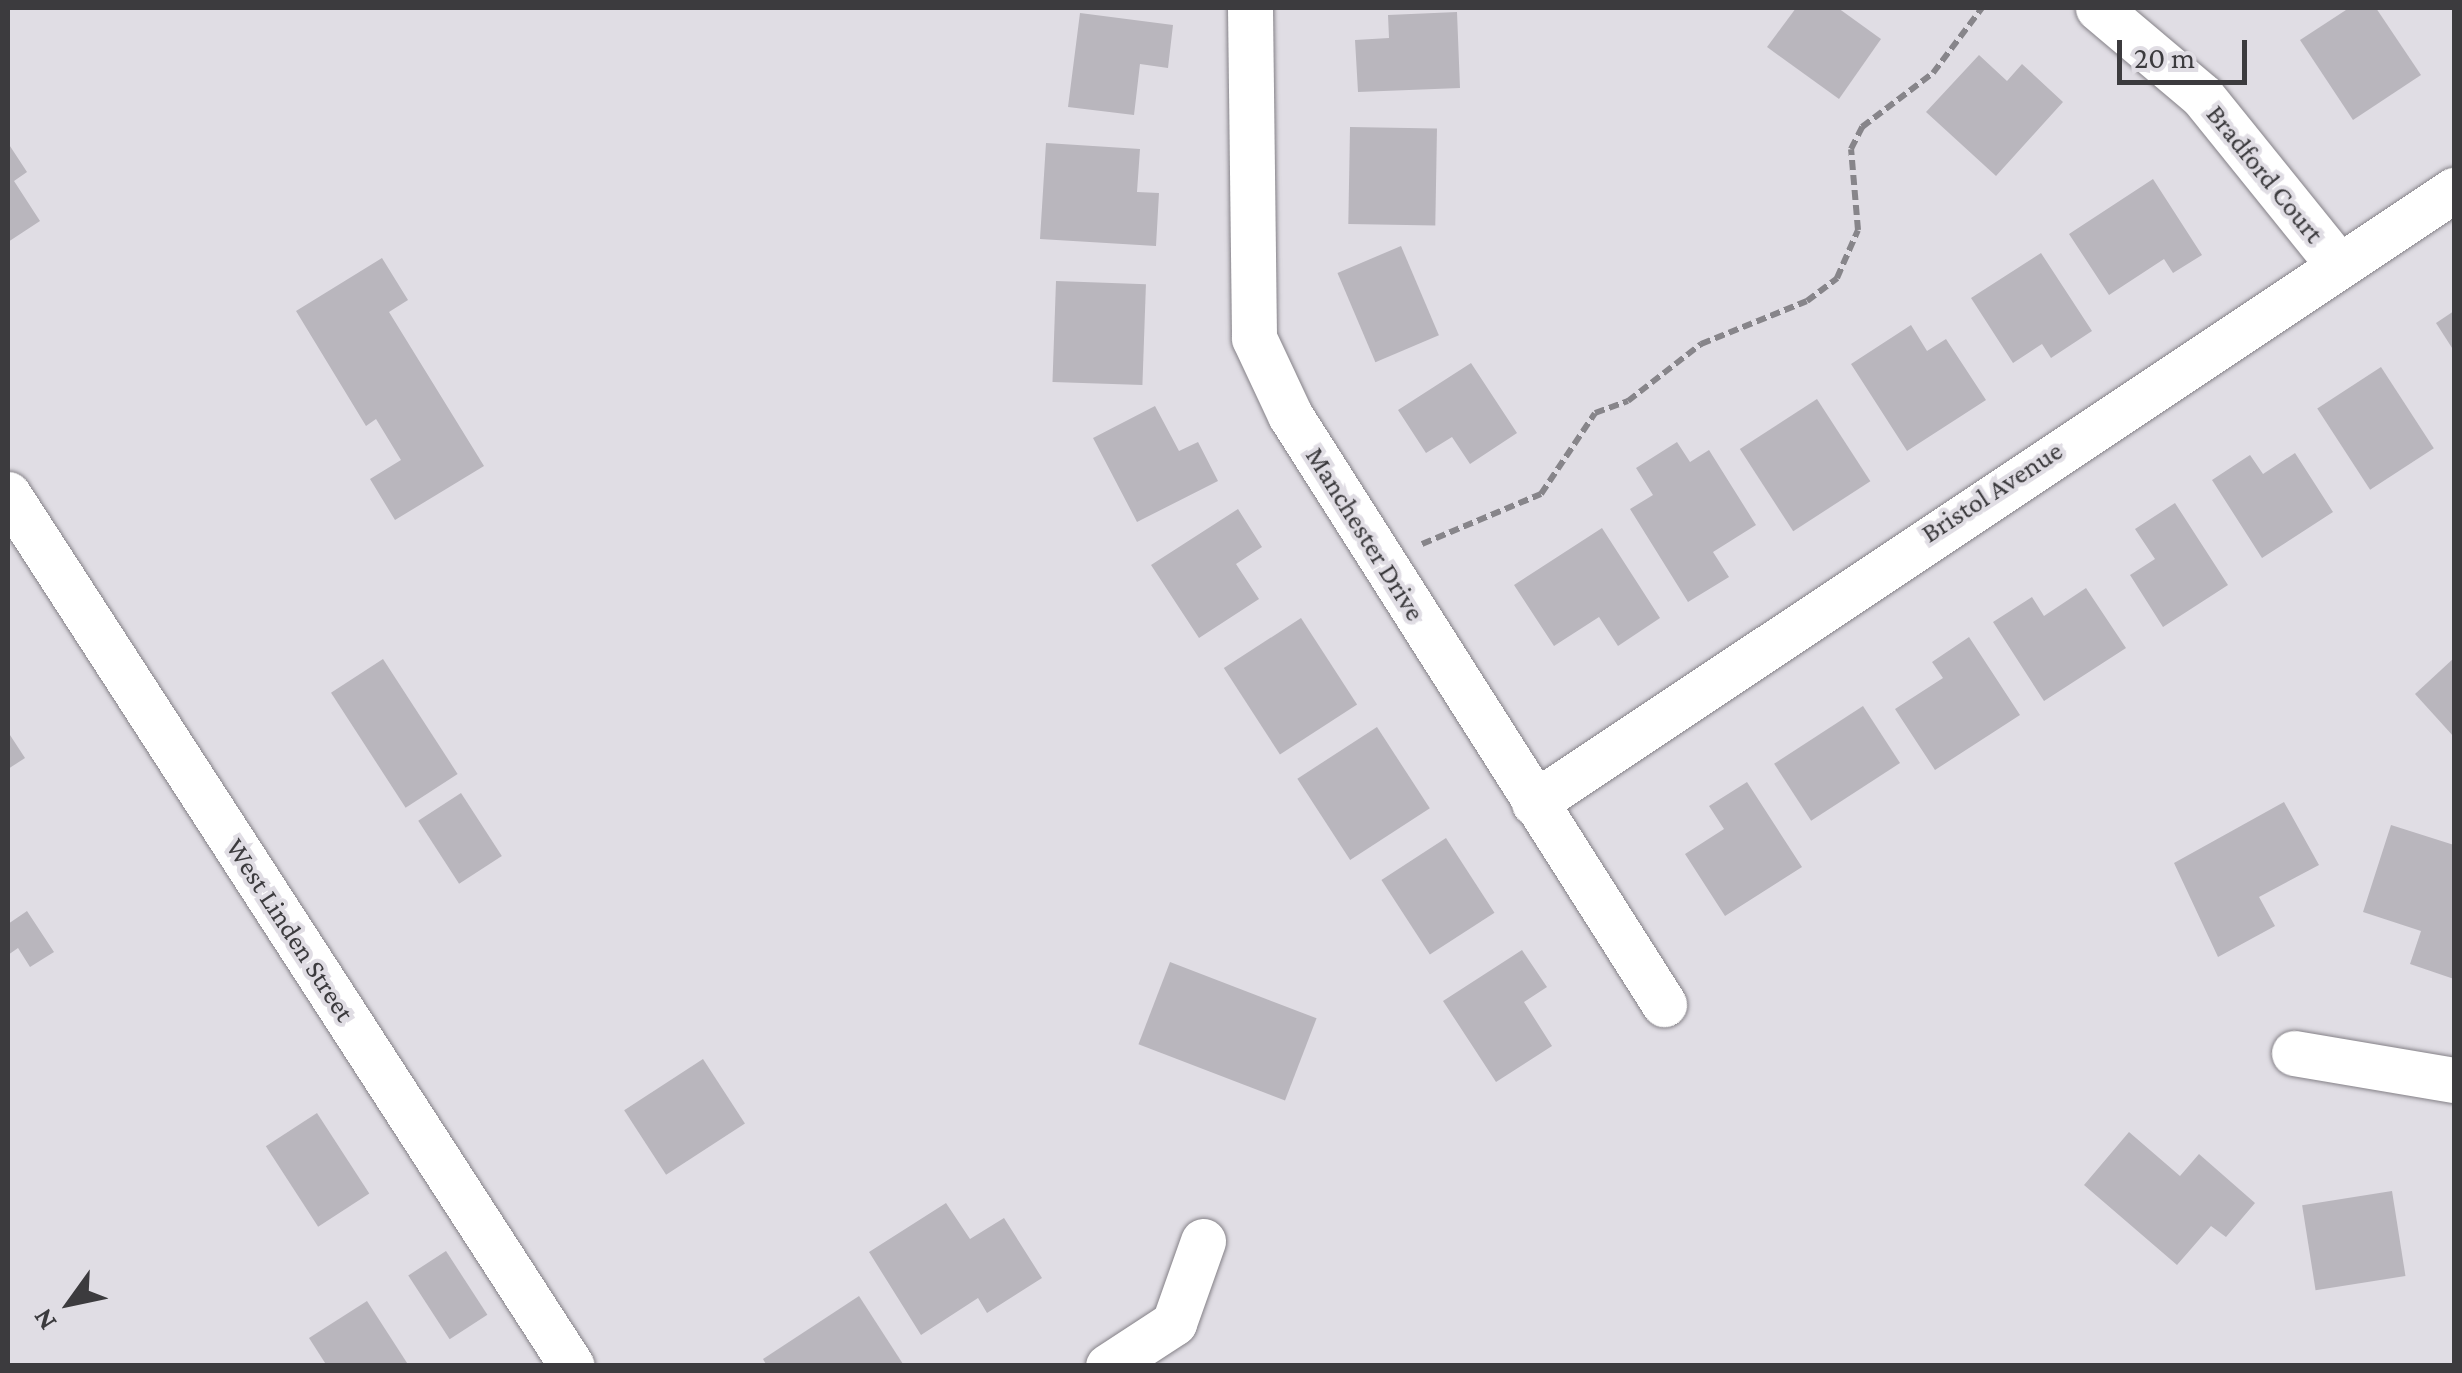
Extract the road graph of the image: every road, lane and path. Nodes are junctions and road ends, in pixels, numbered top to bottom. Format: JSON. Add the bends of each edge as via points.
{"nodes":[{"id":1,"x":1250,"y":8,"type":"edge"},
{"id":2,"x":1982,"y":8,"type":"edge"},
{"id":3,"x":2098,"y":8,"type":"edge"},
{"id":4,"x":2454,"y":190,"type":"edge"},
{"id":5,"x":2338,"y":266,"type":"junction"},
{"id":6,"x":8,"y":494,"type":"edge"},
{"id":7,"x":1387,"y":569,"type":"junction"},
{"id":8,"x":1534,"y":803,"type":"junction"},
{"id":9,"x":1664,"y":1004,"type":"dead end"},
{"id":10,"x":2294,"y":1053,"type":"dead end"},
{"id":11,"x":2454,"y":1080,"type":"edge"},
{"id":12,"x":1203,"y":1240,"type":"dead end"},
{"id":13,"x":572,"y":1366,"type":"edge"},
{"id":14,"x":1108,"y":1366,"type":"edge"}],
"edges":[{"from":1,"to":7,"type":"street","name":"Manchester Drive","via":[[1254,338],[1290,415]]},
{"from":2,"to":7,"type":"path","via":[[1933,73],[1862,127],[1851,149],[1858,230],[1837,278],[1806,302],[1701,344],[1628,401],[1595,413],[1541,494],[1431,538]]},
{"from":3,"to":5,"type":"street","name":"Bradford Court","via":[[2202,96]]},
{"from":4,"to":5,"type":"street","name":"Bristol Avenue"},
{"from":5,"to":8,"type":"street","name":"Bristol Avenue"},
{"from":6,"to":13,"type":"street","name":"West Linden Street"},
{"from":7,"to":8,"type":"street","name":"Manchester Drive"},
{"from":8,"to":9,"type":"street","name":"Manchester Drive"},
{"from":10,"to":11,"type":"street"},
{"from":12,"to":14,"type":"street","via":[[1174,1323]]}]}
